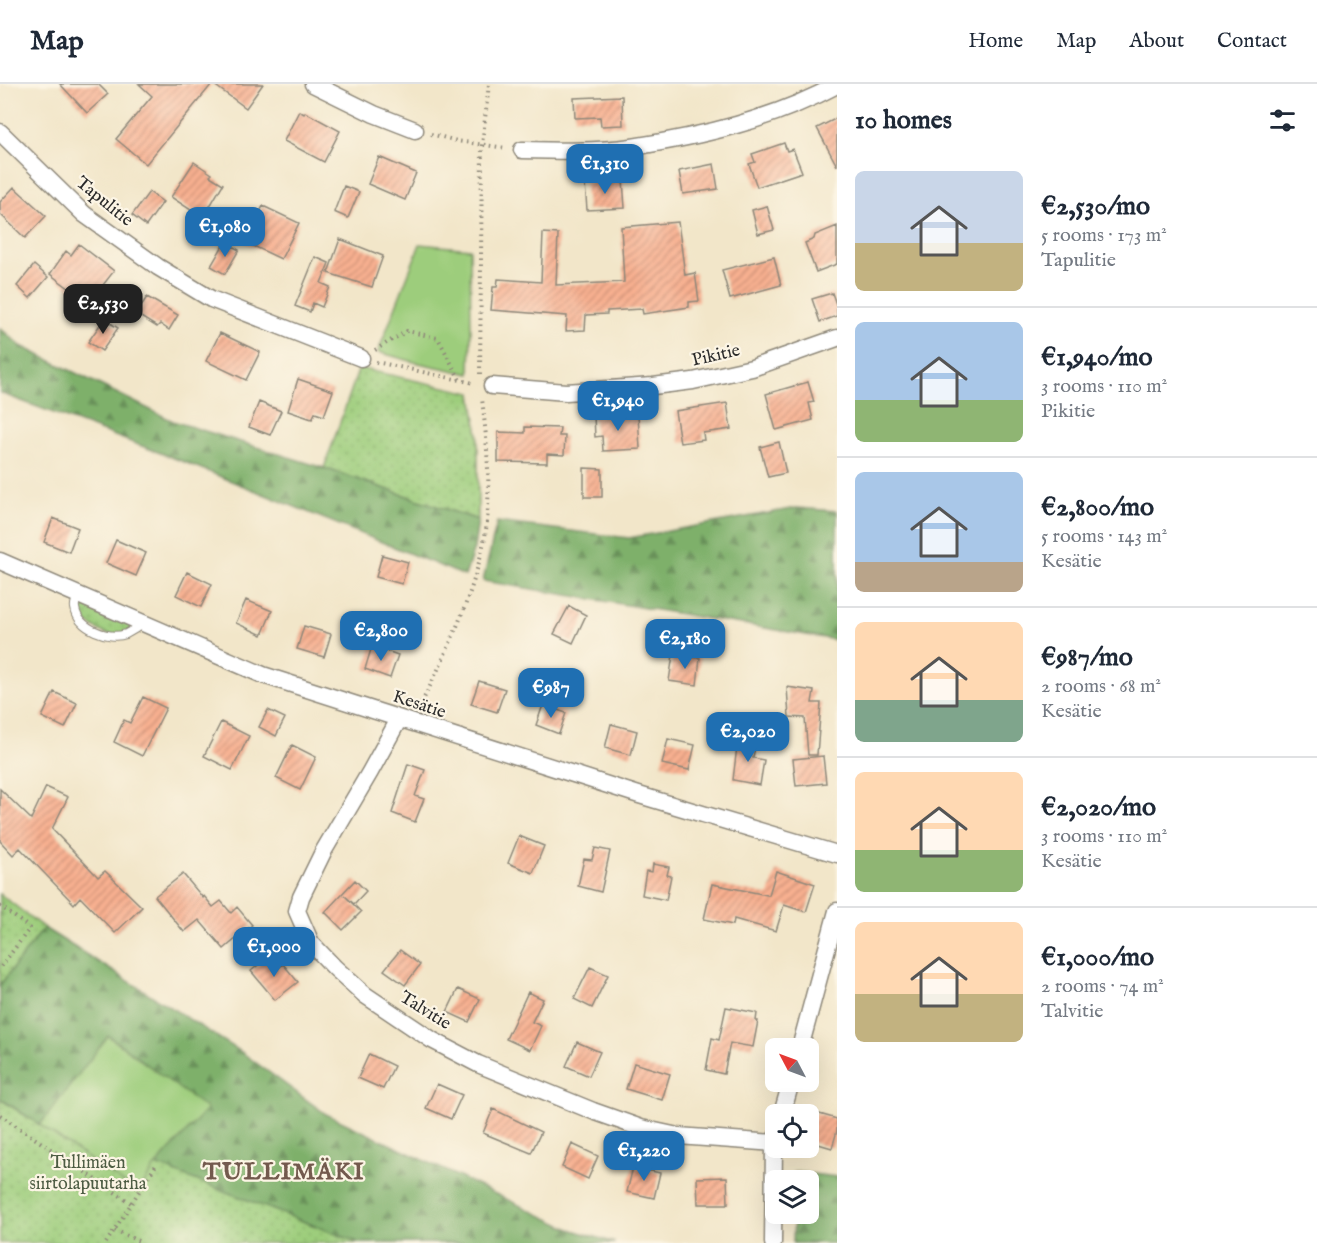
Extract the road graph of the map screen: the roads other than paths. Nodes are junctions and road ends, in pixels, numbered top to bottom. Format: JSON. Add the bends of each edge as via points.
{"nodes":[{"id":1,"x":314,"y":84,"type":"edge"},
{"id":2,"x":837,"y":85,"type":"edge"},
{"id":3,"x":416,"y":130,"type":"road end"},
{"id":4,"x":0,"y":132,"type":"edge"},
{"id":5,"x":522,"y":150,"type":"road end"},
{"id":6,"x":837,"y":338,"type":"edge"},
{"id":7,"x":361,"y":358,"type":"road end"},
{"id":8,"x":486,"y":385,"type":"road end"},
{"id":9,"x":0,"y":561,"type":"edge"},
{"id":10,"x":78,"y":593,"type":"junction"},
{"id":11,"x":145,"y":622,"type":"junction"},
{"id":12,"x":405,"y":721,"type":"junction"},
{"id":13,"x":837,"y":854,"type":"edge"},
{"id":14,"x":837,"y":912,"type":"edge"},
{"id":15,"x":803,"y":1038,"type":"edge"},
{"id":16,"x":765,"y":1140,"type":"edge"},
{"id":17,"x":775,"y":1158,"type":"edge"},
{"id":18,"x":773,"y":1243,"type":"edge"}],
"edges":[{"from":1,"to":3,"type":"street"},
{"from":2,"to":5,"type":"street","via":[[773,114],[704,132],[631,147]]},
{"from":4,"to":7,"type":"street","name":"Tapulitie","via":[[84,214],[158,267],[211,299]]},
{"from":6,"to":8,"type":"street","name":"Pikitie","via":[[752,368],[653,387],[566,392]]},
{"from":9,"to":10,"type":"street","name":"Kesätie"},
{"from":10,"to":11,"type":"street","name":"Kesätie"},
{"from":10,"to":11,"type":"lane","via":[[75,608],[91,630],[107,636],[125,634]]},
{"from":11,"to":12,"type":"street","name":"Kesätie","via":[[263,675]]},
{"from":12,"to":13,"type":"street","name":"Kesätie"},
{"from":12,"to":16,"type":"street","name":"Talvitie","via":[[323,852],[301,897],[297,911],[311,943],[373,1001],[432,1040],[478,1064],[641,1128],[678,1136]]},
{"from":14,"to":15,"type":"street"},
{"from":17,"to":18,"type":"street"}]}
